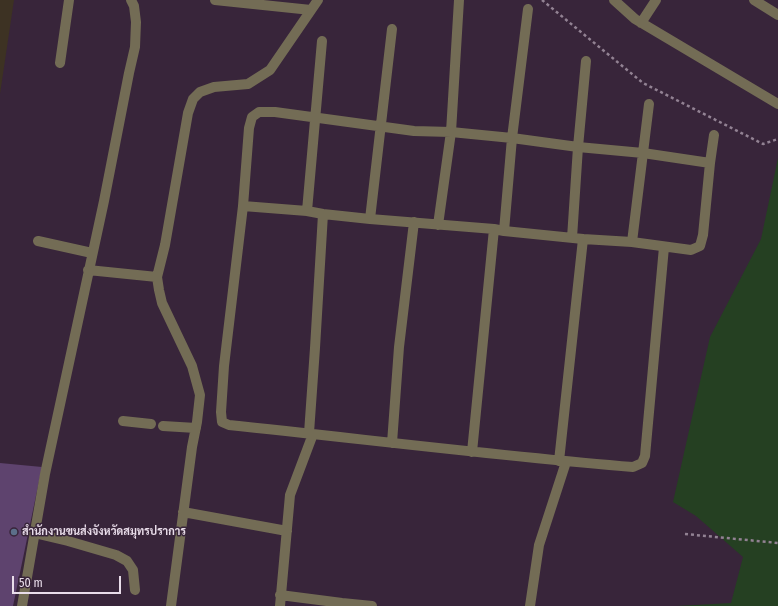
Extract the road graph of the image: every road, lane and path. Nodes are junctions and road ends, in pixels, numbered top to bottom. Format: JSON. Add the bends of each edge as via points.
{"nodes":[{"id":1,"x":69,"y":0,"type":"edge"},
{"id":2,"x":131,"y":0,"type":"edge"},
{"id":3,"x":215,"y":0,"type":"edge"},
{"id":4,"x":318,"y":0,"type":"edge"},
{"id":5,"x":459,"y":0,"type":"edge"},
{"id":6,"x":542,"y":0,"type":"edge"},
{"id":7,"x":614,"y":0,"type":"edge"},
{"id":8,"x":656,"y":0,"type":"edge"},
{"id":9,"x":754,"y":0,"type":"edge"},
{"id":10,"x":528,"y":9,"type":"dead end"},
{"id":11,"x":311,"y":10,"type":"junction"},
{"id":12,"x":778,"y":15,"type":"edge"},
{"id":13,"x":642,"y":23,"type":"junction"},
{"id":14,"x":392,"y":29,"type":"dead end"},
{"id":15,"x":322,"y":41,"type":"dead end"},
{"id":16,"x":586,"y":61,"type":"dead end"},
{"id":17,"x":60,"y":62,"type":"dead end"},
{"id":18,"x":649,"y":104,"type":"dead end"},
{"id":19,"x":778,"y":104,"type":"edge"},
{"id":20,"x":315,"y":117,"type":"junction"},
{"id":21,"x":381,"y":127,"type":"junction"},
{"id":22,"x":450,"y":132,"type":"junction"},
{"id":23,"x":714,"y":135,"type":"dead end"},
{"id":24,"x":512,"y":138,"type":"junction"},
{"id":25,"x":778,"y":139,"type":"edge"},
{"id":26,"x":578,"y":147,"type":"junction"},
{"id":27,"x":643,"y":153,"type":"junction"},
{"id":28,"x":710,"y":163,"type":"junction"},
{"id":29,"x":242,"y":206,"type":"junction"},
{"id":30,"x":307,"y":211,"type":"junction"},
{"id":31,"x":323,"y":214,"type":"junction"},
{"id":32,"x":370,"y":219,"type":"junction"},
{"id":33,"x":414,"y":222,"type":"junction"},
{"id":34,"x":438,"y":225,"type":"junction"},
{"id":35,"x":499,"y":230,"type":"junction"},
{"id":36,"x":578,"y":238,"type":"junction"},
{"id":37,"x":38,"y":241,"type":"dead end"},
{"id":38,"x":632,"y":242,"type":"junction"},
{"id":39,"x":664,"y":247,"type":"junction"},
{"id":40,"x":92,"y":253,"type":"junction"},
{"id":41,"x":88,"y":270,"type":"junction"},
{"id":42,"x":157,"y":277,"type":"junction"},
{"id":43,"x":123,"y":421,"type":"dead end"},
{"id":44,"x":151,"y":424,"type":"dead end"},
{"id":45,"x":163,"y":426,"type":"dead end"},
{"id":46,"x":196,"y":428,"type":"junction"},
{"id":47,"x":311,"y":433,"type":"junction"},
{"id":48,"x":392,"y":443,"type":"junction"},
{"id":49,"x":472,"y":452,"type":"junction"},
{"id":50,"x":562,"y":461,"type":"junction"},
{"id":51,"x":183,"y":512,"type":"junction"},
{"id":52,"x":287,"y":531,"type":"junction"},
{"id":53,"x":34,"y":533,"type":"junction"},
{"id":54,"x":685,"y":534,"type":"dead end"},
{"id":55,"x":778,"y":543,"type":"edge"},
{"id":56,"x":135,"y":590,"type":"dead end"},
{"id":57,"x":280,"y":594,"type":"junction"},
{"id":58,"x":22,"y":606,"type":"edge"},
{"id":59,"x":171,"y":606,"type":"edge"},
{"id":60,"x":280,"y":606,"type":"edge"},
{"id":61,"x":372,"y":606,"type":"edge"},
{"id":62,"x":530,"y":606,"type":"edge"}],
"edges":[{"from":1,"to":17,"type":"street"},
{"from":2,"to":40,"type":"street","via":[[136,22],[135,47]]},
{"from":3,"to":11,"type":"street"},
{"from":4,"to":11,"type":"street"},
{"from":5,"to":22,"type":"street"},
{"from":6,"to":25,"type":"path","via":[[643,83],[763,144]]},
{"from":7,"to":13,"type":"street"},
{"from":8,"to":13,"type":"street"},
{"from":9,"to":12,"type":"street"},
{"from":10,"to":24,"type":"street"},
{"from":11,"to":42,"type":"street","via":[[270,70],[248,84],[214,87],[200,92],[193,99],[188,113]]},
{"from":13,"to":19,"type":"street"},
{"from":14,"to":21,"type":"street"},
{"from":15,"to":20,"type":"street"},
{"from":16,"to":26,"type":"street"},
{"from":18,"to":27,"type":"street"},
{"from":20,"to":21,"type":"street"},
{"from":20,"to":29,"type":"street","via":[[275,112],[259,112],[252,117]]},
{"from":20,"to":30,"type":"street"},
{"from":21,"to":22,"type":"street"},
{"from":21,"to":32,"type":"street"},
{"from":22,"to":24,"type":"street"},
{"from":22,"to":34,"type":"street"},
{"from":23,"to":28,"type":"street"},
{"from":24,"to":26,"type":"street"},
{"from":24,"to":35,"type":"street"},
{"from":26,"to":27,"type":"street"},
{"from":26,"to":36,"type":"street"},
{"from":27,"to":28,"type":"street"},
{"from":27,"to":38,"type":"street"},
{"from":28,"to":39,"type":"street","via":[[704,235],[700,246],[691,250]]},
{"from":29,"to":30,"type":"street"},
{"from":29,"to":47,"type":"street","via":[[224,366],[222,422],[229,425]]},
{"from":30,"to":31,"type":"street"},
{"from":31,"to":32,"type":"street"},
{"from":31,"to":47,"type":"street"},
{"from":32,"to":33,"type":"street"},
{"from":33,"to":34,"type":"street"},
{"from":33,"to":48,"type":"street","via":[[399,347]]},
{"from":34,"to":35,"type":"street"},
{"from":35,"to":36,"type":"street"},
{"from":35,"to":49,"type":"street"},
{"from":36,"to":38,"type":"street"},
{"from":36,"to":50,"type":"street"},
{"from":37,"to":40,"type":"street"},
{"from":38,"to":39,"type":"street"},
{"from":39,"to":50,"type":"street","via":[[645,456],[642,463],[633,467]]},
{"from":40,"to":41,"type":"street"},
{"from":41,"to":42,"type":"street"},
{"from":41,"to":53,"type":"street"},
{"from":42,"to":46,"type":"street","via":[[162,303],[192,366],[200,395]]},
{"from":43,"to":44,"type":"street"},
{"from":45,"to":46,"type":"street"},
{"from":46,"to":51,"type":"street"},
{"from":47,"to":48,"type":"street"},
{"from":47,"to":52,"type":"street","via":[[290,495]]},
{"from":48,"to":49,"type":"street"},
{"from":49,"to":50,"type":"street"},
{"from":50,"to":62,"type":"street","via":[[538,545]]},
{"from":51,"to":52,"type":"street"},
{"from":51,"to":59,"type":"street"},
{"from":52,"to":57,"type":"street"},
{"from":53,"to":56,"type":"street","via":[[116,555],[127,561],[133,570]]},
{"from":53,"to":58,"type":"street"},
{"from":54,"to":55,"type":"path"},
{"from":57,"to":60,"type":"street"},
{"from":57,"to":61,"type":"street"}]}
